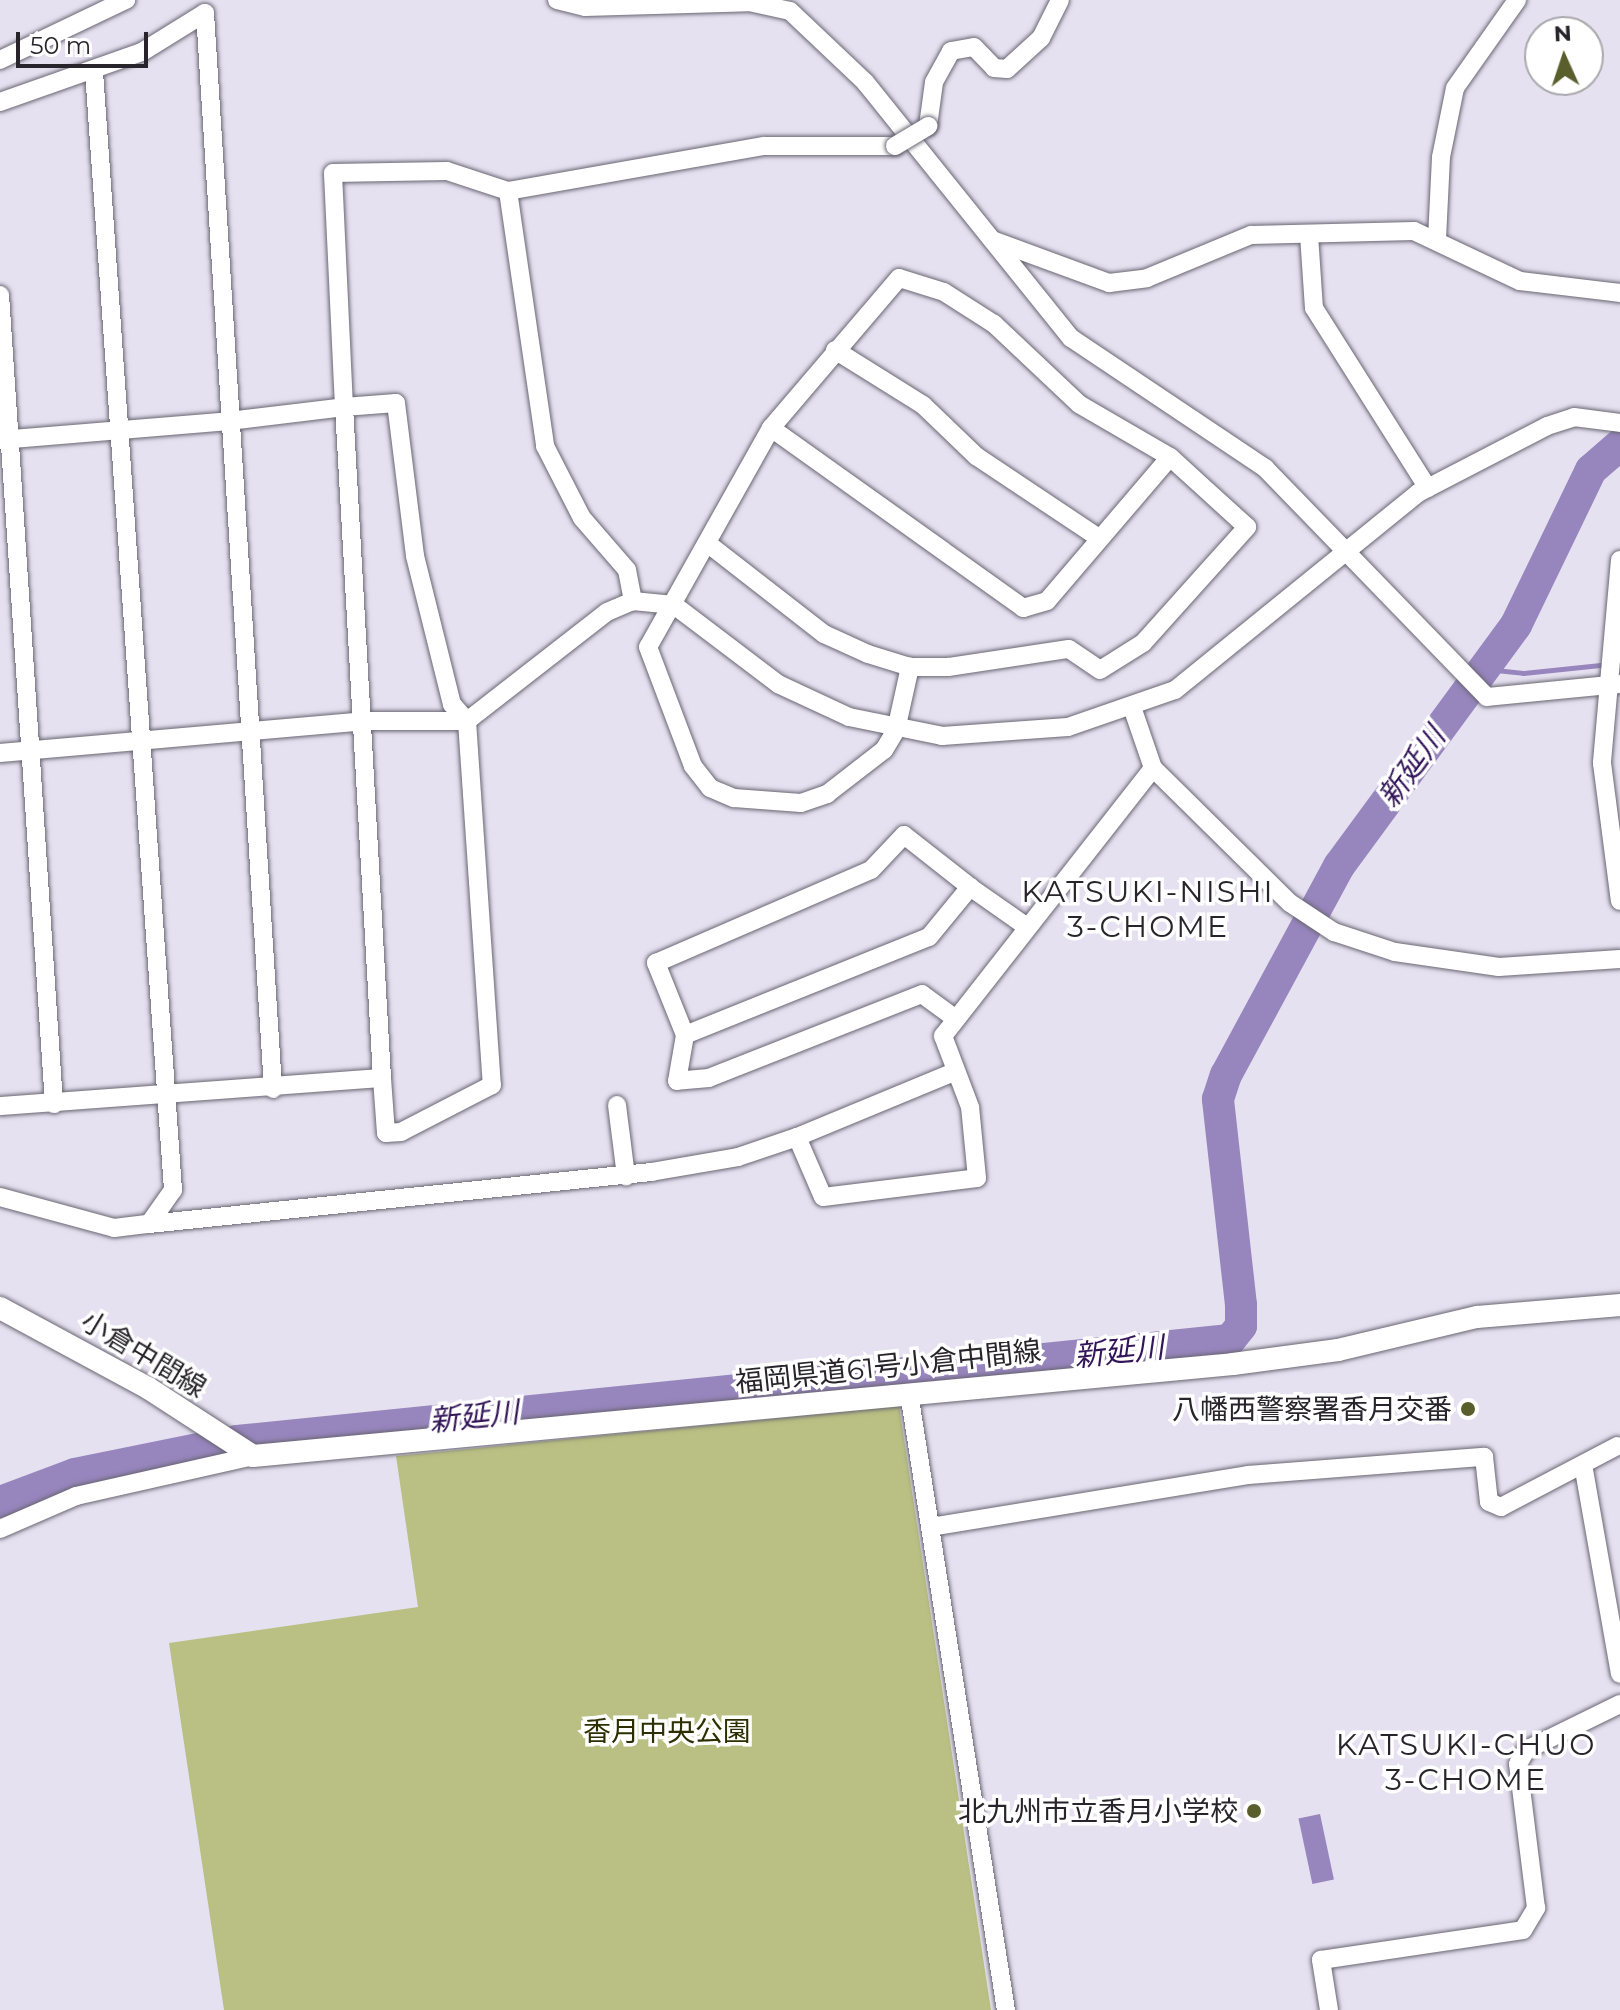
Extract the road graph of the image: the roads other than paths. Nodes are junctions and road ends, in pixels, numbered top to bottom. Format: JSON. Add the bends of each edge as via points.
{"nodes":[{"id":1,"x":126,"y":0,"type":"edge"},
{"id":2,"x":557,"y":0,"type":"edge"},
{"id":3,"x":1060,"y":0,"type":"edge"},
{"id":4,"x":1517,"y":0,"type":"edge"},
{"id":5,"x":0,"y":60,"type":"edge"},
{"id":6,"x":94,"y":71,"type":"junction"},
{"id":7,"x":0,"y":102,"type":"edge"},
{"id":8,"x":508,"y":191,"type":"junction"},
{"id":9,"x":1309,"y":235,"type":"junction"},
{"id":10,"x":1437,"y":239,"type":"junction"},
{"id":11,"x":992,"y":240,"type":"junction"},
{"id":12,"x":1620,"y":293,"type":"edge"},
{"id":13,"x":0,"y":295,"type":"edge"},
{"id":14,"x":835,"y":350,"type":"junction"},
{"id":15,"x":344,"y":407,"type":"junction"},
{"id":16,"x":229,"y":421,"type":"junction"},
{"id":17,"x":1620,"y":423,"type":"edge"},
{"id":18,"x":771,"y":428,"type":"junction"},
{"id":19,"x":119,"y":429,"type":"junction"},
{"id":20,"x":6,"y":440,"type":"edge"},
{"id":21,"x":1170,"y":457,"type":"junction"},
{"id":22,"x":1428,"y":488,"type":"junction"},
{"id":23,"x":1099,"y":538,"type":"junction"},
{"id":24,"x":707,"y":543,"type":"junction"},
{"id":25,"x":1346,"y":549,"type":"junction"},
{"id":26,"x":1620,"y":560,"type":"edge"},
{"id":27,"x":633,"y":601,"type":"junction"},
{"id":28,"x":674,"y":605,"type":"junction"},
{"id":29,"x":910,"y":667,"type":"junction"},
{"id":30,"x":1614,"y":685,"type":"edge"},
{"id":31,"x":1133,"y":710,"type":"junction"},
{"id":32,"x":364,"y":721,"type":"junction"},
{"id":33,"x":467,"y":721,"type":"junction"},
{"id":34,"x":896,"y":730,"type":"junction"},
{"id":35,"x":249,"y":731,"type":"junction"},
{"id":36,"x":140,"y":740,"type":"junction"},
{"id":37,"x":33,"y":750,"type":"junction"},
{"id":38,"x":0,"y":753,"type":"edge"},
{"id":39,"x":1153,"y":768,"type":"junction"},
{"id":40,"x":970,"y":887,"type":"junction"},
{"id":41,"x":1620,"y":901,"type":"edge"},
{"id":42,"x":1024,"y":925,"type":"junction"},
{"id":43,"x":1620,"y":959,"type":"edge"},
{"id":44,"x":956,"y":1019,"type":"junction"},
{"id":45,"x":685,"y":1035,"type":"junction"},
{"id":46,"x":954,"y":1072,"type":"junction"},
{"id":47,"x":382,"y":1078,"type":"junction"},
{"id":48,"x":273,"y":1089,"type":"junction"},
{"id":49,"x":165,"y":1097,"type":"junction"},
{"id":50,"x":54,"y":1104,"type":"junction"},
{"id":51,"x":617,"y":1105,"type":"dead end"},
{"id":52,"x":0,"y":1106,"type":"edge"},
{"id":53,"x":797,"y":1137,"type":"junction"},
{"id":54,"x":626,"y":1176,"type":"junction"},
{"id":55,"x":0,"y":1197,"type":"edge"},
{"id":56,"x":149,"y":1224,"type":"junction"},
{"id":57,"x":1620,"y":1305,"type":"edge"},
{"id":58,"x":0,"y":1308,"type":"edge"},
{"id":59,"x":909,"y":1393,"type":"junction"},
{"id":60,"x":1617,"y":1446,"type":"dead end"},
{"id":61,"x":253,"y":1456,"type":"junction"},
{"id":62,"x":1584,"y":1470,"type":"junction"},
{"id":63,"x":931,"y":1527,"type":"junction"},
{"id":64,"x":0,"y":1529,"type":"edge"},
{"id":65,"x":1620,"y":1674,"type":"edge"},
{"id":66,"x":1620,"y":1704,"type":"edge"},
{"id":67,"x":1006,"y":2010,"type":"edge"},
{"id":68,"x":1329,"y":2010,"type":"edge"}],
"edges":[{"from":1,"to":5,"type":"street"},
{"from":2,"to":11,"type":"street","via":[[585,7],[749,2],[790,11],[865,82]]},
{"from":3,"to":8,"type":"street","bridge":true,"via":[[1041,38],[1007,69],[994,68],[974,47],[951,51],[934,82],[928,126],[895,146],[764,146]]},
{"from":4,"to":10,"type":"street","via":[[1455,88],[1441,157]]},
{"from":6,"to":7,"type":"street"},
{"from":6,"to":16,"type":"street","via":[[205,13]]},
{"from":6,"to":19,"type":"street"},
{"from":8,"to":15,"type":"street","via":[[447,171],[333,173]]},
{"from":8,"to":27,"type":"street","via":[[545,446],[582,518],[627,570]]},
{"from":9,"to":10,"type":"street","via":[[1414,231]]},
{"from":9,"to":11,"type":"street","via":[[1251,235],[1147,278],[1109,283]]},
{"from":9,"to":22,"type":"street","via":[[1314,308]]},
{"from":10,"to":12,"type":"street","via":[[1520,281]]},
{"from":11,"to":25,"type":"street","via":[[1071,338],[1265,468]]},
{"from":13,"to":20,"type":"street"},
{"from":14,"to":18,"type":"street"},
{"from":14,"to":21,"type":"street","via":[[899,278],[944,292],[994,324],[1079,404]]},
{"from":14,"to":23,"type":"street","via":[[923,405],[976,456]]},
{"from":15,"to":16,"type":"street"},
{"from":15,"to":32,"type":"street"},
{"from":15,"to":33,"type":"street","via":[[396,403],[415,556],[452,704]]},
{"from":16,"to":19,"type":"street"},
{"from":16,"to":35,"type":"street"},
{"from":17,"to":22,"type":"street","via":[[1574,417],[1547,426]]},
{"from":18,"to":23,"type":"street","via":[[1023,608],[1047,601]]},
{"from":18,"to":24,"type":"street"},
{"from":19,"to":20,"type":"street"},
{"from":19,"to":36,"type":"street"},
{"from":20,"to":37,"type":"street"},
{"from":21,"to":23,"type":"street"},
{"from":21,"to":29,"type":"street","via":[[1247,527],[1143,643],[1100,670],[1069,649],[990,664]]},
{"from":22,"to":25,"type":"street"},
{"from":24,"to":28,"type":"street"},
{"from":24,"to":29,"type":"street","via":[[824,634]]},
{"from":25,"to":30,"type":"street","via":[[1487,697]]},
{"from":25,"to":31,"type":"street","via":[[1175,690]]},
{"from":26,"to":30,"type":"street"},
{"from":27,"to":28,"type":"street"},
{"from":27,"to":33,"type":"street","via":[[607,612]]},
{"from":28,"to":34,"type":"street","via":[[778,684]]},
{"from":28,"to":34,"type":"street","via":[[648,647],[693,766],[710,788],[734,798],[801,803],[839,785],[884,750]]},
{"from":29,"to":34,"type":"street"},
{"from":30,"to":41,"type":"street","via":[[1602,763]]},
{"from":31,"to":34,"type":"street","via":[[987,737]]},
{"from":31,"to":39,"type":"street"},
{"from":32,"to":33,"type":"street"},
{"from":32,"to":35,"type":"street"},
{"from":32,"to":47,"type":"street"},
{"from":33,"to":47,"type":"street","via":[[492,1085],[442,1115],[386,1133]]},
{"from":35,"to":36,"type":"street"},
{"from":35,"to":48,"type":"street"},
{"from":36,"to":37,"type":"street"},
{"from":36,"to":49,"type":"street"},
{"from":37,"to":38,"type":"street"},
{"from":37,"to":50,"type":"street"},
{"from":39,"to":42,"type":"street"},
{"from":39,"to":43,"type":"street","via":[[1290,903],[1334,932],[1395,952],[1499,967]]},
{"from":40,"to":42,"type":"street"},
{"from":40,"to":45,"type":"street","via":[[929,937]]},
{"from":40,"to":45,"type":"street","via":[[904,835],[871,870],[656,963]]},
{"from":42,"to":44,"type":"street"},
{"from":44,"to":45,"type":"street","via":[[922,994],[709,1078],[677,1081]]},
{"from":44,"to":46,"type":"street","via":[[943,1036]]},
{"from":46,"to":53,"type":"street"},
{"from":46,"to":53,"type":"street","via":[[970,1107],[977,1178],[823,1197]]},
{"from":47,"to":48,"type":"street"},
{"from":48,"to":49,"type":"street"},
{"from":49,"to":50,"type":"street"},
{"from":49,"to":56,"type":"street","via":[[173,1190]]},
{"from":50,"to":52,"type":"street"},
{"from":51,"to":54,"type":"street"},
{"from":53,"to":54,"type":"street","via":[[738,1157]]},
{"from":54,"to":56,"type":"street"},
{"from":55,"to":56,"type":"street","via":[[77,1224]]},
{"from":57,"to":59,"type":"main road","name":"福岡県道61号小倉中間線","via":[[1477,1317],[1297,1357]]},
{"from":58,"to":61,"type":"main road","name":"小倉中間線","via":[[148,1388]]},
{"from":59,"to":61,"type":"main road","name":"福岡県道61号小倉中間線"},
{"from":59,"to":63,"type":"street"},
{"from":60,"to":62,"type":"street"},
{"from":61,"to":64,"type":"street","via":[[76,1496]]},
{"from":62,"to":63,"type":"street","via":[[1501,1507],[1489,1502],[1484,1457],[1248,1475]]},
{"from":62,"to":65,"type":"street"},
{"from":63,"to":67,"type":"street"},
{"from":66,"to":68,"type":"street","via":[[1526,1750],[1518,1764],[1536,1908],[1523,1930],[1321,1960]]}]}
